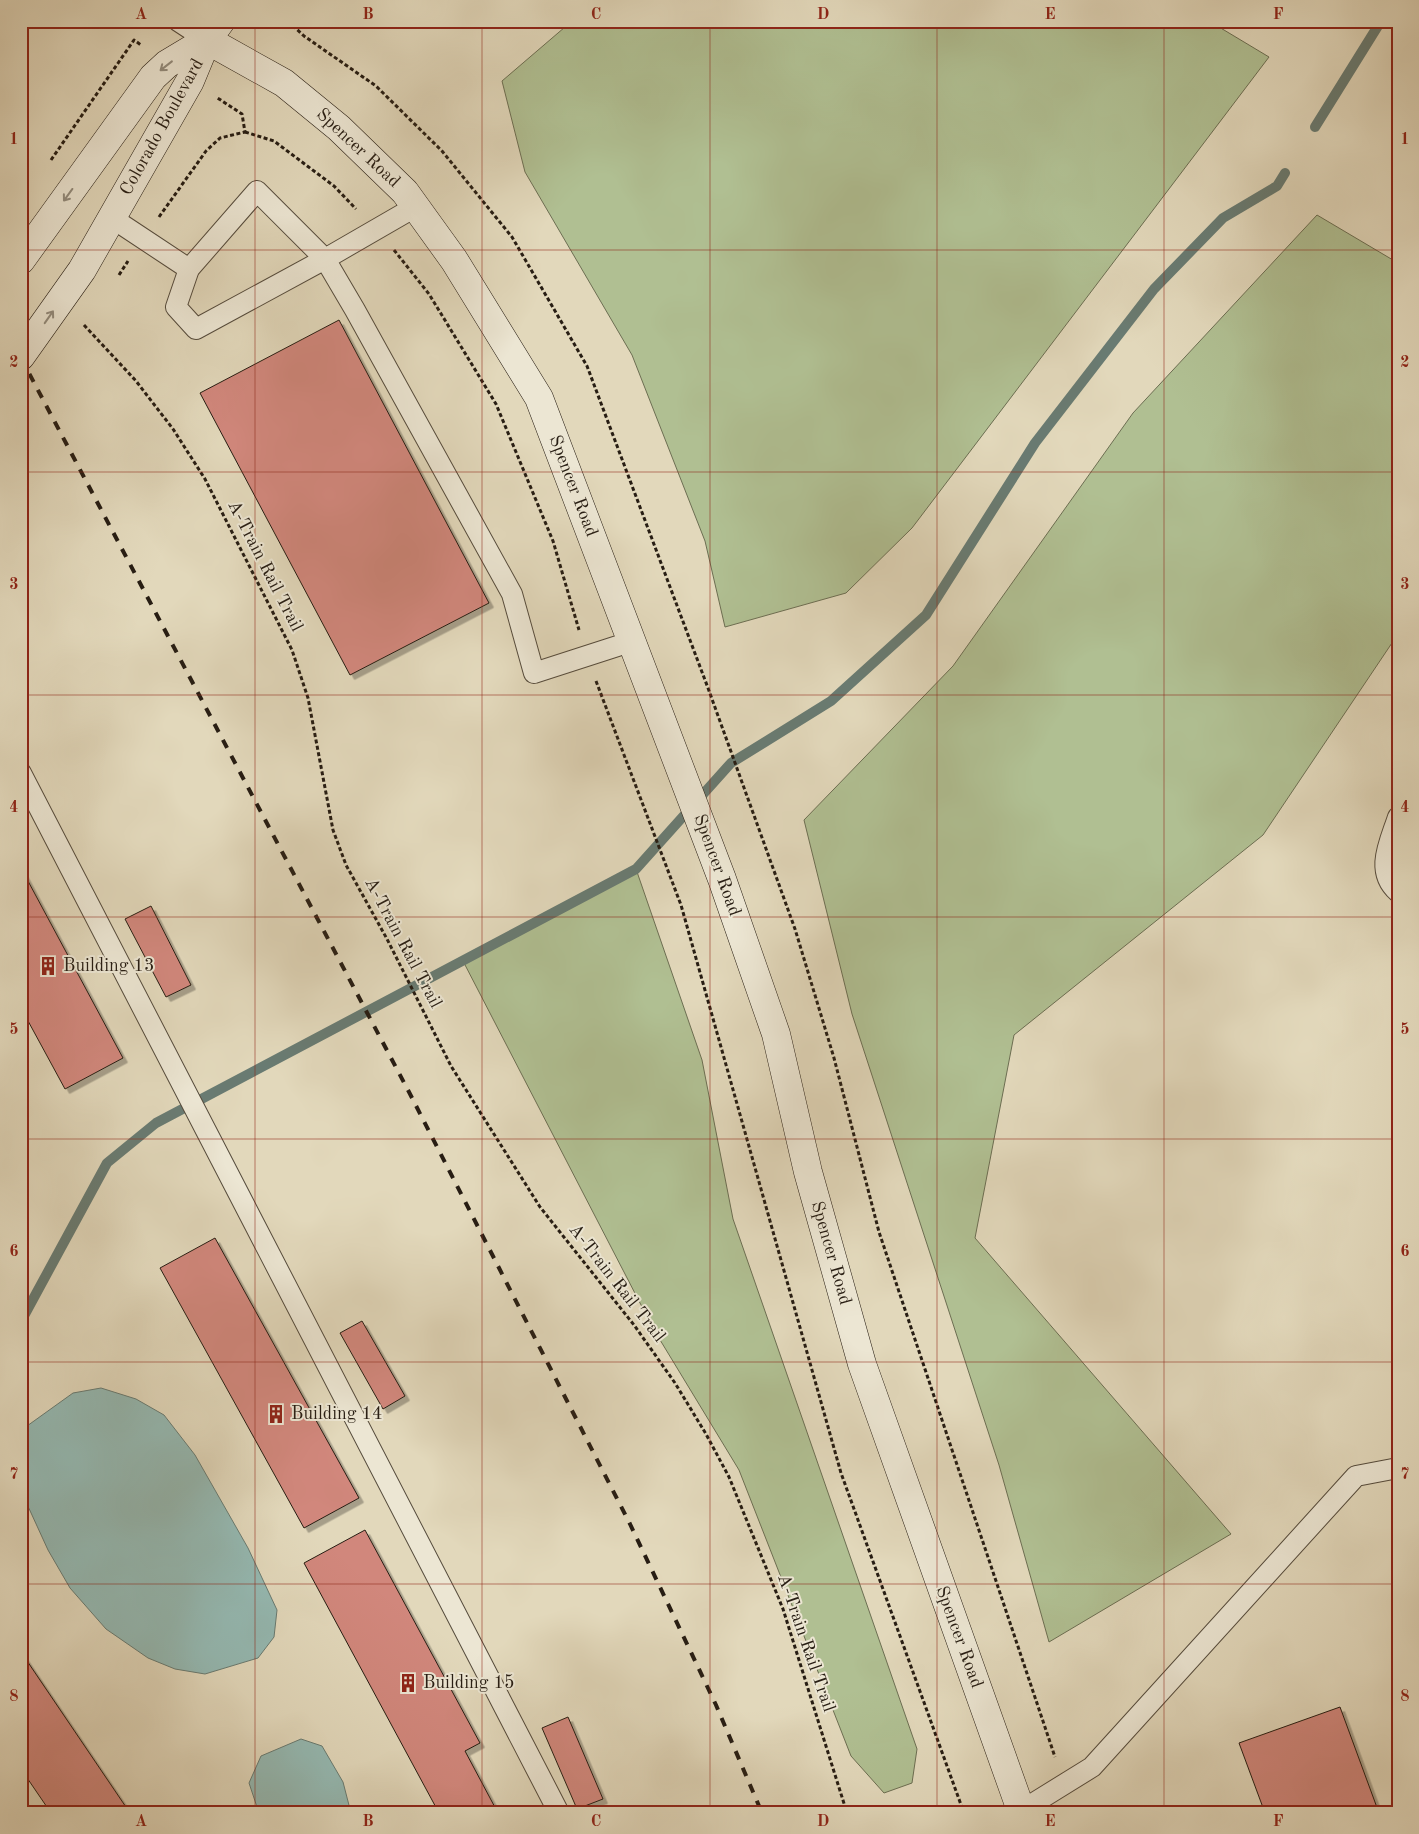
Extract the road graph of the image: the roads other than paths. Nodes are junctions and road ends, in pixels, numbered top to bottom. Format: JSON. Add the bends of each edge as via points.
{"nodes":[{"id":1,"x":178,"y":21,"type":"edge"},
{"id":2,"x":214,"y":31,"type":"edge"},
{"id":3,"x":415,"y":207,"type":"junction"},
{"id":4,"x":112,"y":218,"type":"junction"},
{"id":5,"x":21,"y":260,"type":"edge"},
{"id":6,"x":325,"y":260,"type":"junction"},
{"id":7,"x":189,"y":269,"type":"junction"},
{"id":8,"x":21,"y":356,"type":"edge"},
{"id":9,"x":633,"y":641,"type":"junction"},
{"id":10,"x":21,"y":772,"type":"edge"},
{"id":11,"x":1398,"y":817,"type":"edge"},
{"id":12,"x":1398,"y":892,"type":"edge"},
{"id":13,"x":1398,"y":1468,"type":"edge"},
{"id":14,"x":1022,"y":1812,"type":"edge"},
{"id":15,"x":559,"y":1813,"type":"edge"}],
"edges":[{"from":1,"to":2,"type":"lane"},
{"from":2,"to":3,"type":"street","name":"Spencer Road","via":[[339,128],[405,192]]},
{"from":2,"to":4,"type":"street","name":"Colorado Boulevard","via":[[190,81]]},
{"from":2,"to":5,"type":"street","name":"Colorado Boulevard","one_way":true,"via":[[153,77]]},
{"from":3,"to":6,"type":"lane"},
{"from":3,"to":9,"type":"street","name":"Spencer Road","via":[[454,260],[539,398]]},
{"from":4,"to":7,"type":"lane"},
{"from":8,"to":4,"type":"street","name":"Colorado Boulevard","one_way":true,"via":[[82,270]]},
{"from":6,"to":7,"type":"lane","via":[[257,191]]},
{"from":6,"to":7,"type":"lane","via":[[196,329],[176,307]]},
{"from":6,"to":9,"type":"lane","via":[[512,594],[534,673]]},
{"from":9,"to":14,"type":"street","name":"Spencer Road","via":[[776,1034],[808,1172],[862,1364]]},
{"from":10,"to":15,"type":"lane"},
{"from":11,"to":12,"type":"lane","via":[[1384,862],[1390,885]]},
{"from":13,"to":14,"type":"lane","via":[[1356,1476],[1092,1767]]}]}
